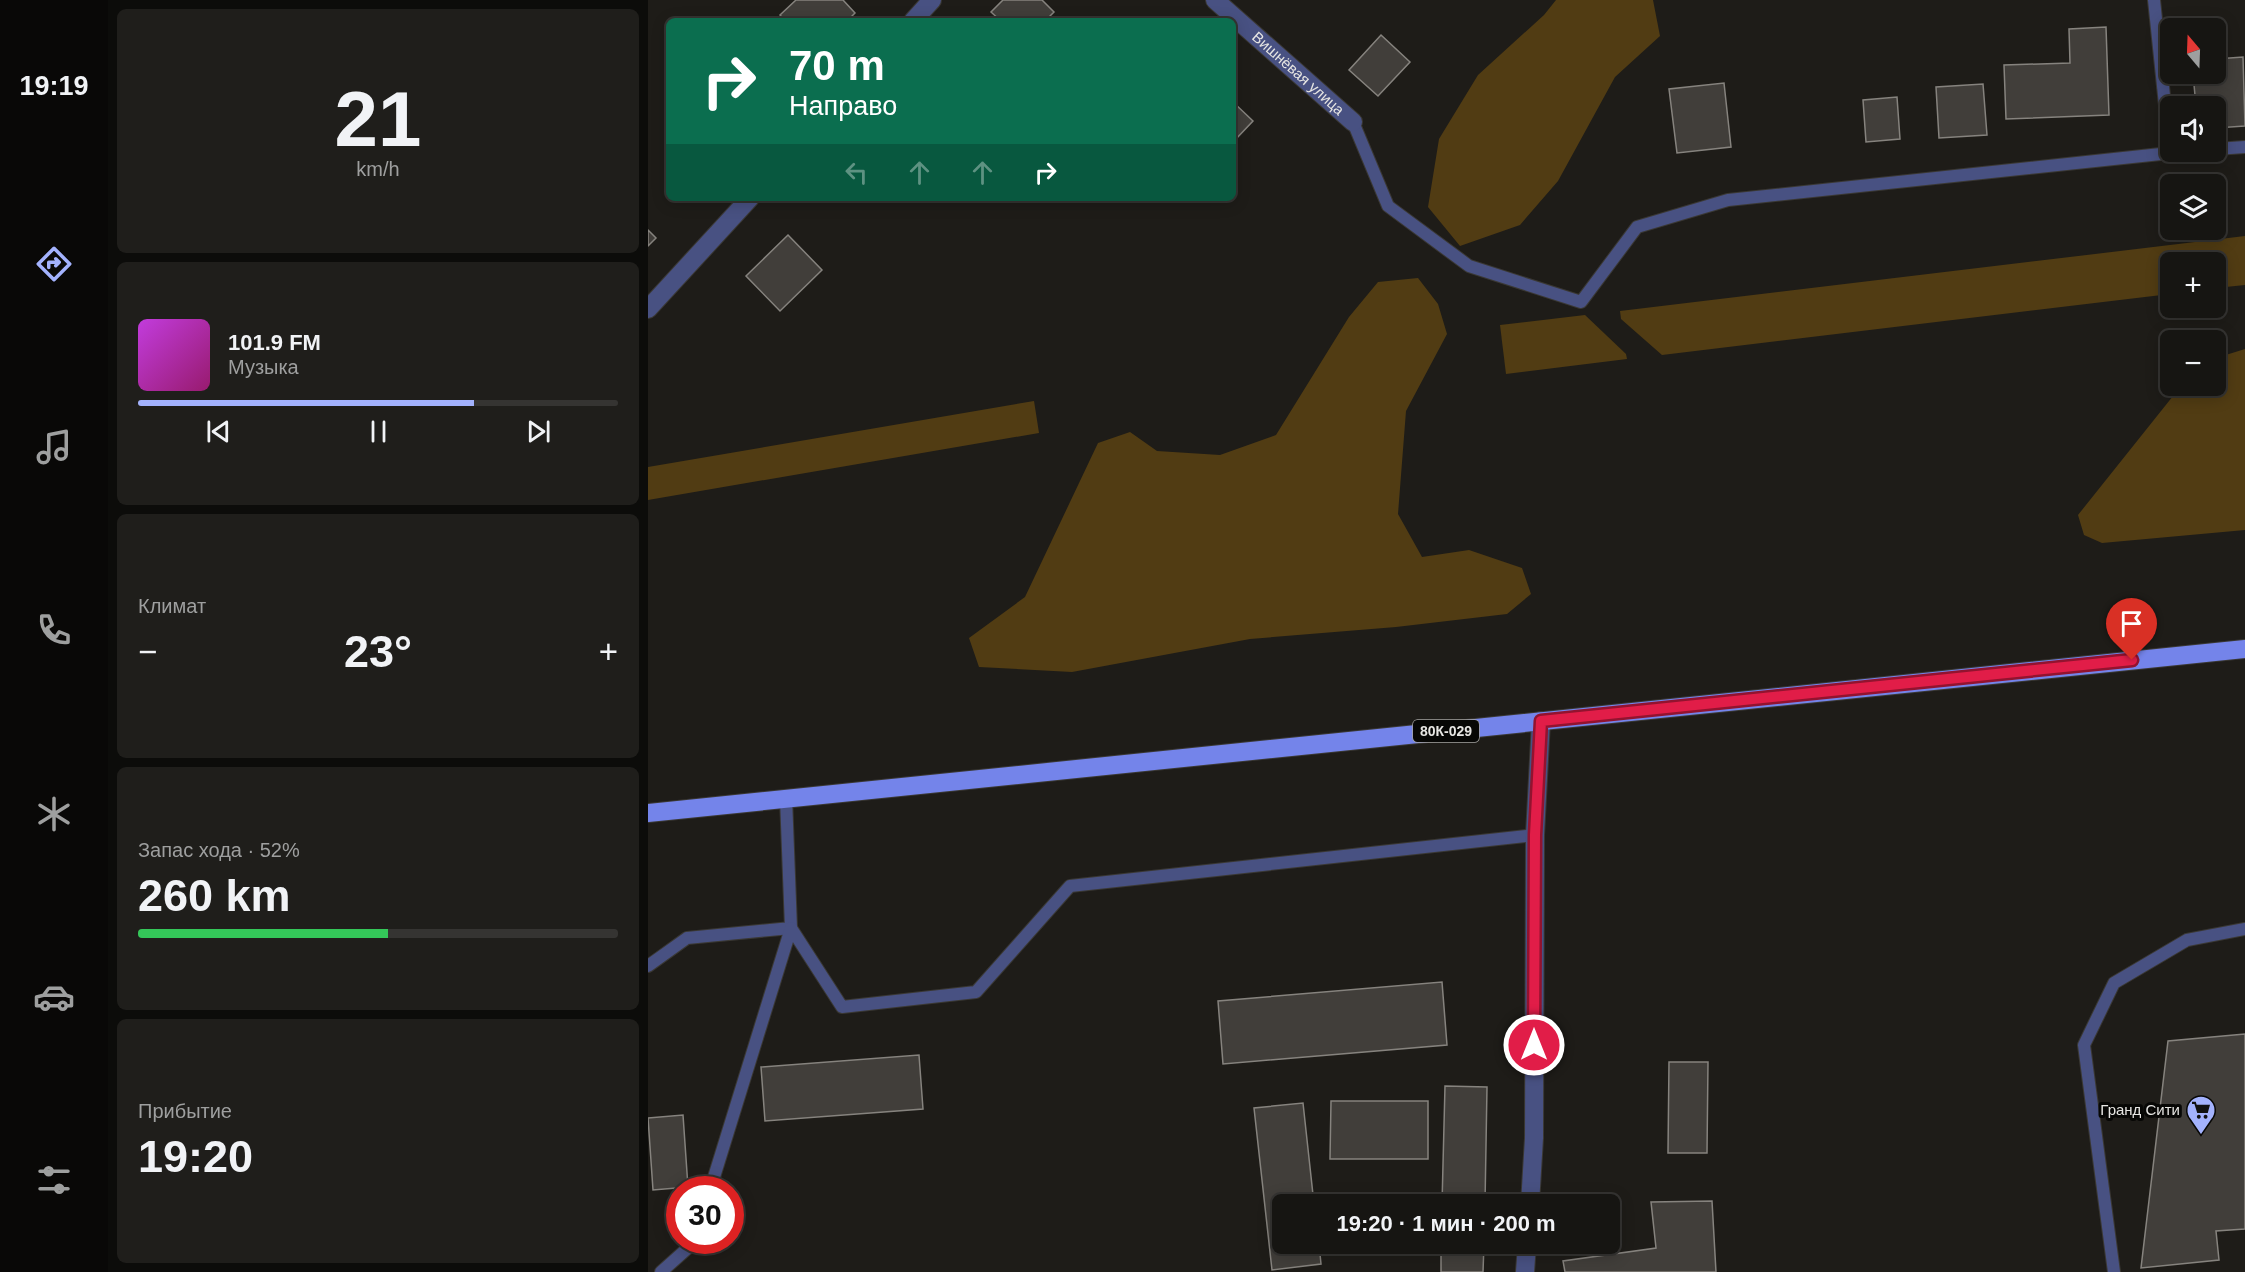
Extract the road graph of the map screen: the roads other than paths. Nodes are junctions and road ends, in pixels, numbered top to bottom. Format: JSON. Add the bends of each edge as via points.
{"nodes":[{"id":1,"x":932,"y":0,"type":"edge"},
{"id":2,"x":1215,"y":0,"type":"edge"},
{"id":3,"x":2154,"y":0,"type":"edge"},
{"id":4,"x":916,"y":18,"type":"edge"},
{"id":5,"x":1235,"y":18,"type":"edge"},
{"id":6,"x":1236,"y":19,"type":"edge"},
{"id":7,"x":2164,"y":96,"type":"edge"},
{"id":8,"x":1353,"y":122,"type":"joint"},
{"id":9,"x":2245,"y":147,"type":"edge"},
{"id":10,"x":2226,"y":148,"type":"edge"},
{"id":11,"x":2160,"y":154,"type":"edge"},
{"id":12,"x":747,"y":201,"type":"edge"},
{"id":13,"x":648,"y":309,"type":"edge"},
{"id":14,"x":2245,"y":649,"type":"edge"},
{"id":15,"x":1541,"y":721,"type":"junction"},
{"id":16,"x":786,"y":798,"type":"junction"},
{"id":17,"x":648,"y":813,"type":"edge"},
{"id":18,"x":1535,"y":835,"type":"junction"},
{"id":19,"x":791,"y":928,"type":"junction"},
{"id":20,"x":2245,"y":928,"type":"edge"},
{"id":21,"x":648,"y":966,"type":"edge"},
{"id":22,"x":714,"y":1176,"type":"edge"},
{"id":23,"x":1531,"y":1194,"type":"edge"},
{"id":24,"x":681,"y":1254,"type":"edge"},
{"id":25,"x":1526,"y":1254,"type":"edge"},
{"id":26,"x":661,"y":1272,"type":"edge"},
{"id":27,"x":1525,"y":1272,"type":"edge"},
{"id":28,"x":2114,"y":1272,"type":"edge"}],
"edges":[{"from":1,"to":4,"type":"street"},
{"from":2,"to":5,"type":"street","name":"Вишнёвая улица"},
{"from":3,"to":7,"type":"lane"},
{"from":6,"to":8,"type":"street","name":"Вишнёвая улица"},
{"from":8,"to":11,"type":"lane","via":[[1388,206],[1469,266],[1581,302],[1637,227],[1728,200]]},
{"from":9,"to":10,"type":"lane"},
{"from":12,"to":13,"type":"street"},
{"from":14,"to":15,"type":"main road","number":"80К-029"},
{"from":15,"to":16,"type":"main road","number":"80К-029"},
{"from":15,"to":18,"type":"street"},
{"from":16,"to":17,"type":"main road","number":"80К-029"},
{"from":16,"to":19,"type":"lane"},
{"from":18,"to":19,"type":"lane","via":[[1070,886],[976,992],[842,1007]]},
{"from":18,"to":23,"type":"street"},
{"from":19,"to":21,"type":"lane","via":[[687,938]]},
{"from":19,"to":22,"type":"lane"},
{"from":20,"to":28,"type":"lane","via":[[2187,940],[2114,983],[2084,1045]]},
{"from":24,"to":26,"type":"lane"},
{"from":25,"to":27,"type":"street"}]}
